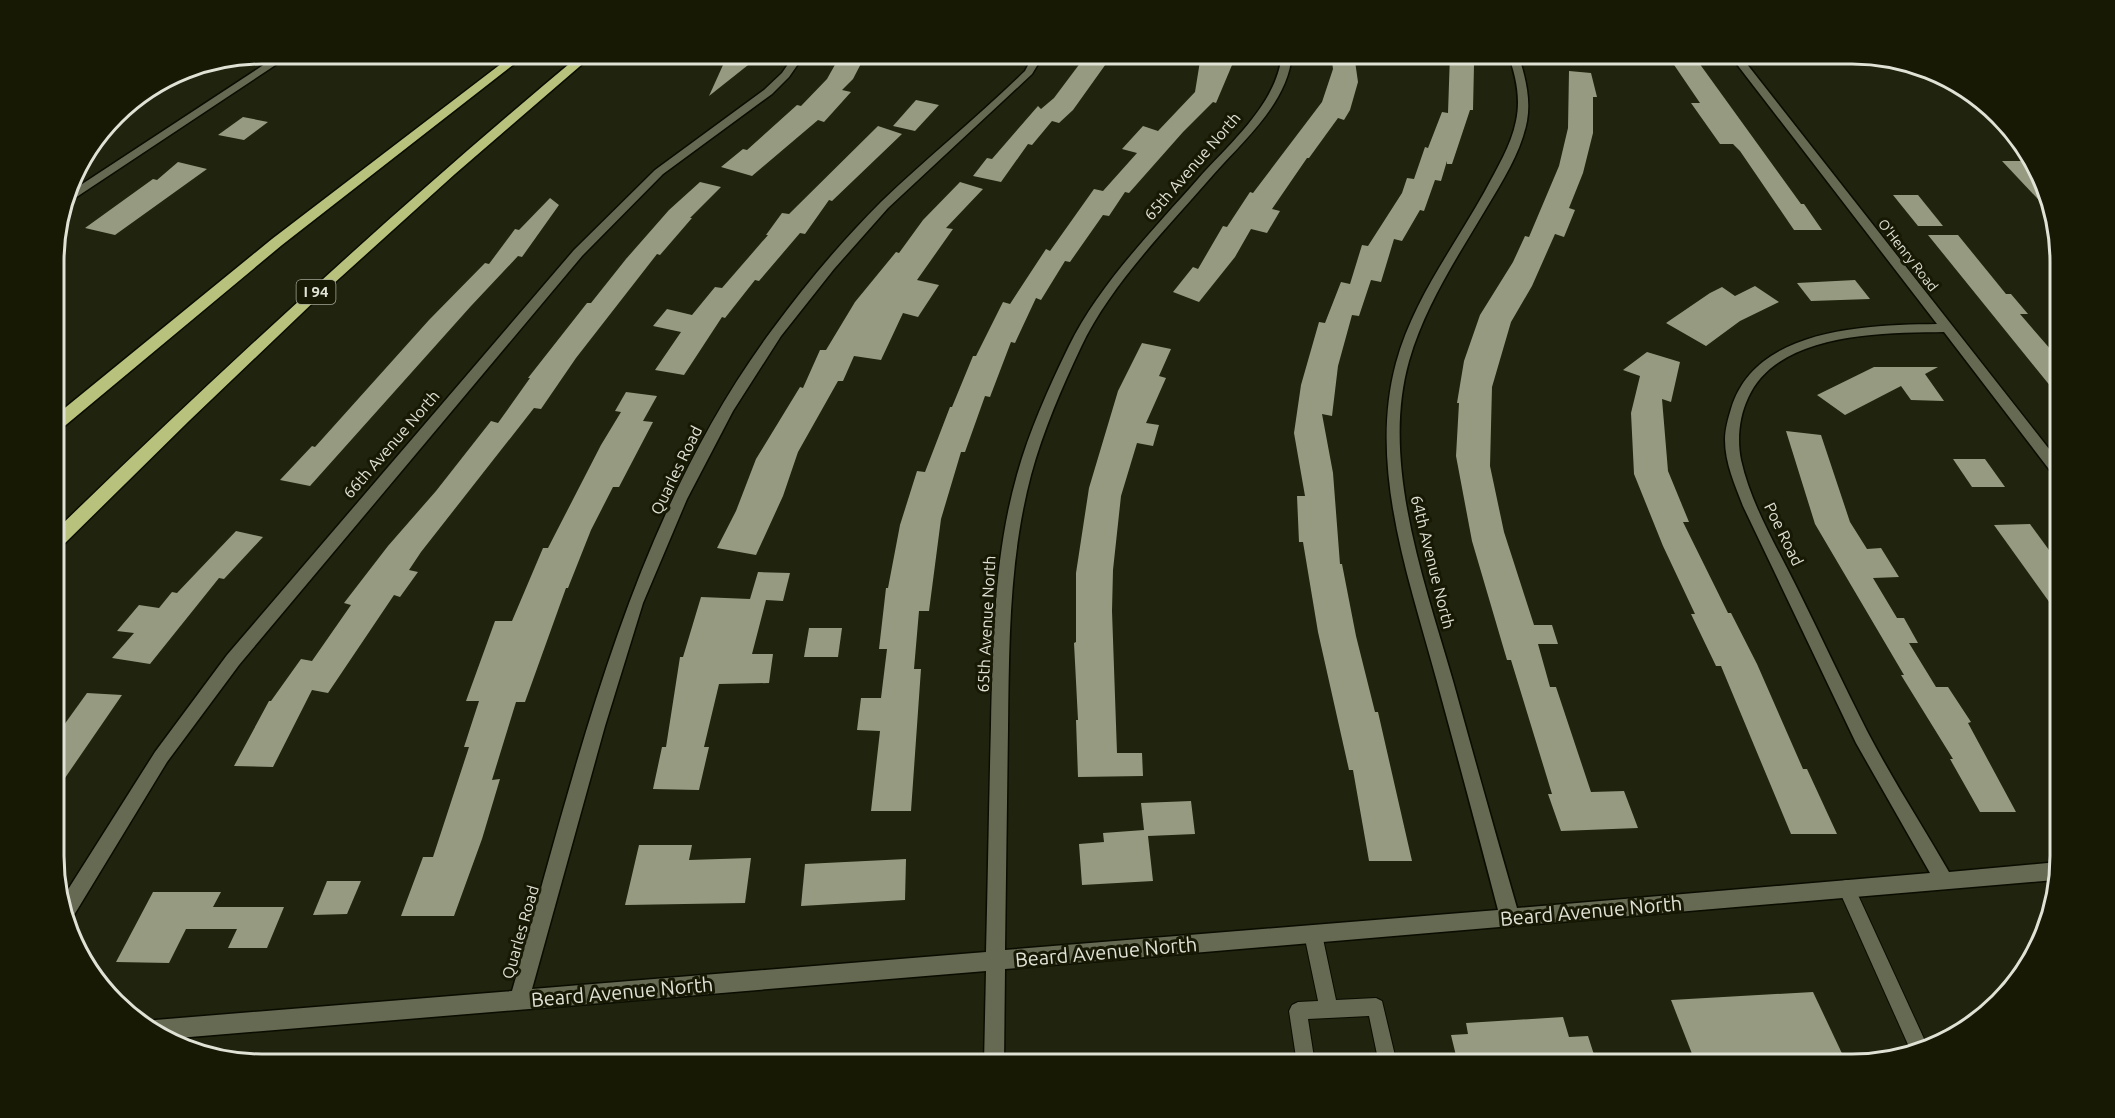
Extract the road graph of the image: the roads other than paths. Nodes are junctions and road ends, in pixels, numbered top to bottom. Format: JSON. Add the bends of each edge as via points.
{"nodes":[{"id":1,"x":271,"y":64,"type":"edge"},
{"id":2,"x":508,"y":64,"type":"edge"},
{"id":3,"x":576,"y":64,"type":"edge"},
{"id":4,"x":793,"y":64,"type":"edge"},
{"id":5,"x":1033,"y":64,"type":"edge"},
{"id":6,"x":1286,"y":64,"type":"edge"},
{"id":7,"x":1517,"y":64,"type":"edge"},
{"id":8,"x":1742,"y":64,"type":"edge"},
{"id":9,"x":78,"y":191,"type":"edge"},
{"id":10,"x":1946,"y":328,"type":"junction"},
{"id":11,"x":65,"y":417,"type":"edge"},
{"id":12,"x":2050,"y":460,"type":"edge"},
{"id":13,"x":65,"y":530,"type":"edge"},
{"id":14,"x":2049,"y":872,"type":"edge"},
{"id":15,"x":1944,"y":880,"type":"junction"},
{"id":16,"x":1846,"y":888,"type":"junction"},
{"id":17,"x":70,"y":904,"type":"edge"},
{"id":18,"x":1510,"y":918,"type":"junction"},
{"id":19,"x":1313,"y":934,"type":"junction"},
{"id":20,"x":995,"y":961,"type":"junction"},
{"id":21,"x":519,"y":1000,"type":"junction"},
{"id":22,"x":1329,"y":1009,"type":"junction"},
{"id":23,"x":167,"y":1029,"type":"edge"},
{"id":24,"x":1917,"y":1043,"type":"edge"},
{"id":25,"x":1304,"y":1053,"type":"edge"},
{"id":26,"x":1386,"y":1053,"type":"edge"},
{"id":27,"x":994,"y":1054,"type":"edge"}],
"edges":[{"from":1,"to":9,"type":"street"},
{"from":2,"to":11,"type":"highway","via":[[277,242]]},
{"from":3,"to":13,"type":"highway","number":"I 94","via":[[353,258]]},
{"from":4,"to":17,"type":"street","name":"66th Avenue North","via":[[768,92],[659,172],[578,253],[233,660],[161,757]]},
{"from":5,"to":21,"type":"street","name":"Quarles Road","via":[[1017,84],[884,206],[830,266],[777,333],[726,410],[680,499],[635,603]]},
{"from":6,"to":20,"type":"street","name":"65th Avenue North","via":[[1269,105],[1111,289],[1076,344],[1024,474],[1010,541],[1001,622]]},
{"from":7,"to":18,"type":"street","name":"64th Avenue North","via":[[1523,108],[1516,140],[1412,336],[1397,386],[1393,440],[1398,498],[1411,558]]},
{"from":8,"to":10,"type":"street","name":"O'Henry Road"},
{"from":10,"to":12,"type":"street","name":"O'Henry Road"},
{"from":10,"to":15,"type":"street","name":"Poe Road","via":[[1850,332],[1813,341],[1779,356],[1754,376],[1739,402],[1731,432],[1736,468],[1750,506],[1862,738]]},
{"from":14,"to":15,"type":"street","name":"Beard Avenue North"},
{"from":15,"to":16,"type":"street","name":"Beard Avenue North"},
{"from":16,"to":18,"type":"street","name":"Beard Avenue North"},
{"from":16,"to":24,"type":"lane"},
{"from":18,"to":19,"type":"street","name":"Beard Avenue North"},
{"from":19,"to":20,"type":"street","name":"Beard Avenue North"},
{"from":19,"to":22,"type":"lane"},
{"from":20,"to":21,"type":"street","name":"Beard Avenue North"},
{"from":20,"to":27,"type":"street","name":"65th Avenue North"},
{"from":21,"to":23,"type":"street","name":"Beard Avenue North"},
{"from":22,"to":25,"type":"lane","via":[[1298,1011]]},
{"from":22,"to":26,"type":"lane","via":[[1376,1007]]}]}
